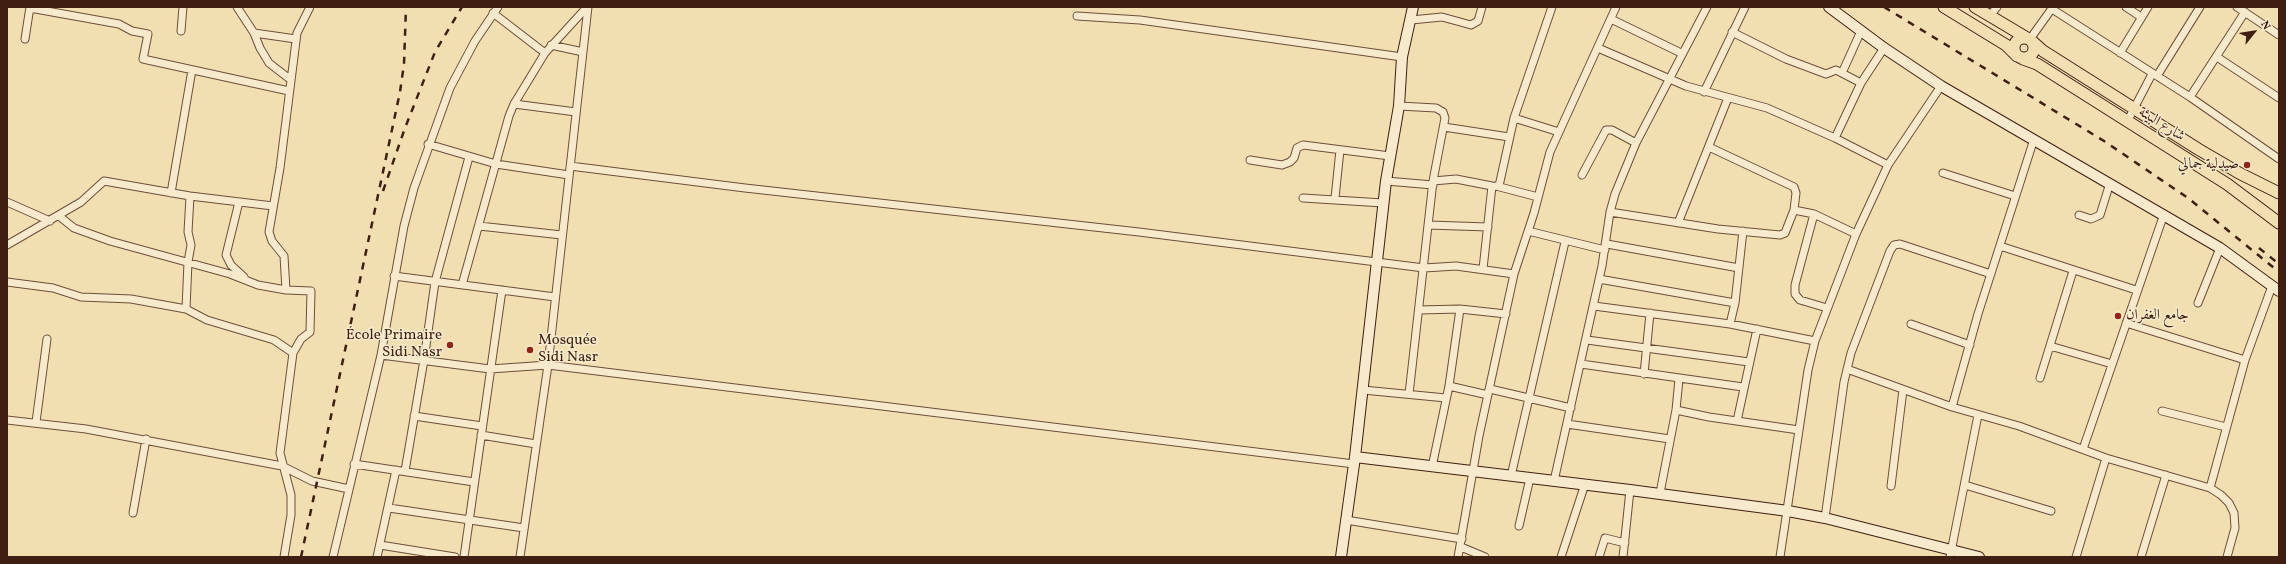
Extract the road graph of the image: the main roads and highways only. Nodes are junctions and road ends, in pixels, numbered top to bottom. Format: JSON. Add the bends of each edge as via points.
{"nodes":[{"id":1,"x":1944,"y":7,"type":"edge"},
{"id":2,"x":1975,"y":7,"type":"edge"},
{"id":3,"x":1993,"y":12,"type":"edge"},
{"id":4,"x":2030,"y":39,"type":"junction"},
{"id":5,"x":2020,"y":57,"type":"junction"},
{"id":6,"x":2119,"y":98,"type":"junction"},
{"id":7,"x":2110,"y":111,"type":"junction"},
{"id":8,"x":2279,"y":193,"type":"edge"},
{"id":9,"x":2279,"y":223,"type":"edge"}],
"edges":[{"from":1,"to":5,"type":"main road","name":"شارع البيئة","via":[[2006,45]]},
{"from":2,"to":3,"type":"main road","name":"شارع البيئة"},
{"from":3,"to":4,"type":"main road","name":"شارع البيئة"},
{"from":4,"to":5,"type":"main road","via":[[2035,48],[2032,55]]},
{"from":4,"to":5,"type":"main road","via":[[2020,38],[2015,43],[2014,50]]},
{"from":4,"to":6,"type":"main road","name":"شارع البيئة","via":[[2043,51]]},
{"from":5,"to":7,"type":"main road","name":"شارع البيئة","via":[[2037,64]]},
{"from":6,"to":7,"type":"main road"},
{"from":6,"to":8,"type":"main road","name":"شارع البيئة","via":[[2238,173]]},
{"from":7,"to":9,"type":"main road","name":"شارع البيئة","via":[[2227,184]]}]}
